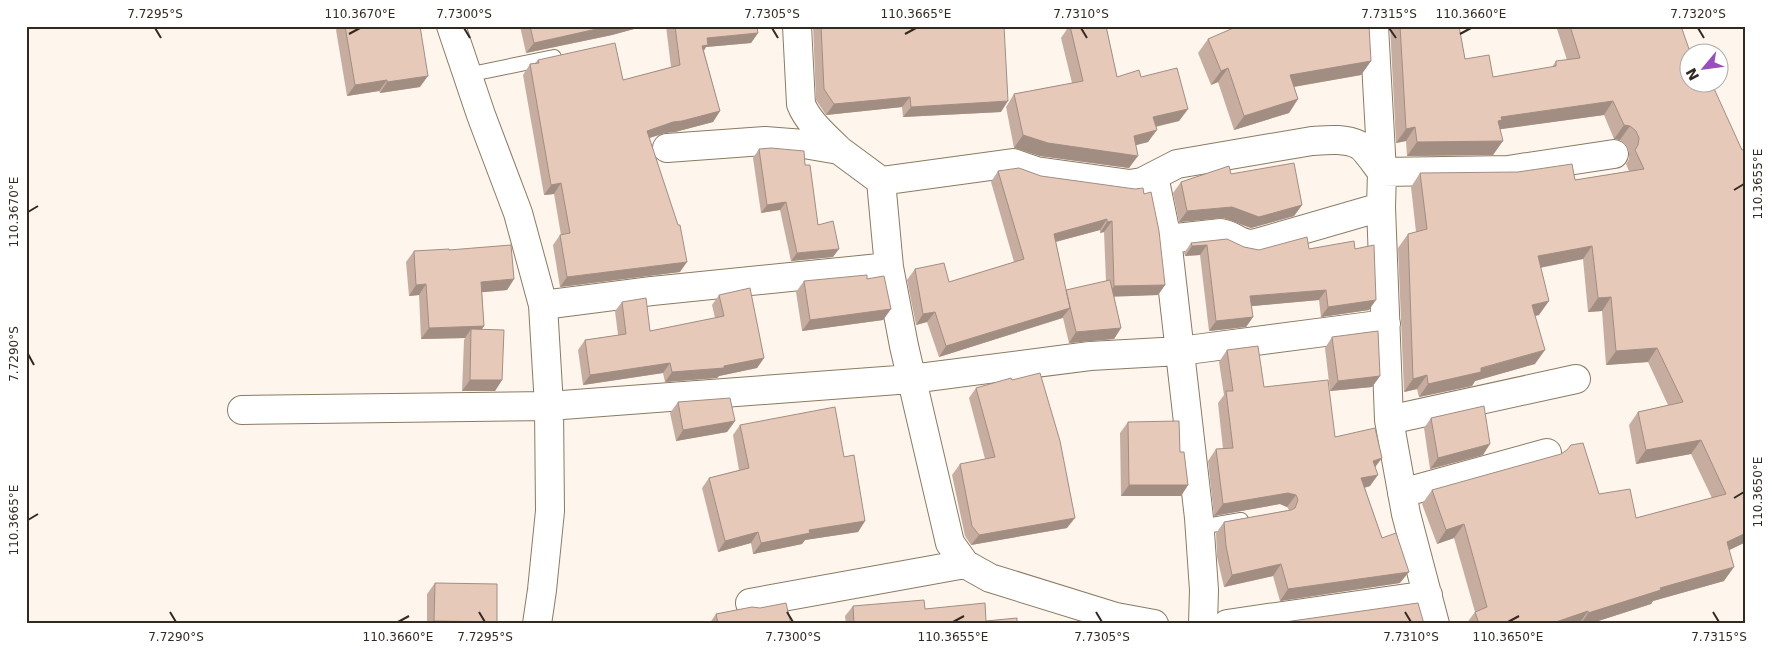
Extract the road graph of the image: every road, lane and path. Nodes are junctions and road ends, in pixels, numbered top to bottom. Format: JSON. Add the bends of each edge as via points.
{"nodes":[{"id":1,"x":451,"y":26,"type":"edge"},
{"id":2,"x":797,"y":26,"type":"edge"},
{"id":3,"x":1374,"y":26,"type":"edge"},
{"id":4,"x":570,"y":53,"type":"edge"},
{"id":5,"x":467,"y":75,"type":"junction"},
{"id":6,"x":667,"y":148,"type":"dead end"},
{"id":7,"x":839,"y":150,"type":"junction"},
{"id":8,"x":1614,"y":154,"type":"dead end"},
{"id":9,"x":1382,"y":172,"type":"junction"},
{"id":10,"x":1154,"y":176,"type":"junction"},
{"id":11,"x":880,"y":181,"type":"junction"},
{"id":12,"x":1381,"y":207,"type":"junction"},
{"id":13,"x":1168,"y":240,"type":"junction"},
{"id":14,"x":889,"y":267,"type":"junction"},
{"id":15,"x":544,"y":305,"type":"junction"},
{"id":16,"x":1386,"y":324,"type":"junction"},
{"id":17,"x":1180,"y":351,"type":"junction"},
{"id":18,"x":912,"y":379,"type":"junction"},
{"id":19,"x":1576,"y":379,"type":"dead end"},
{"id":20,"x":549,"y":406,"type":"junction"},
{"id":21,"x":242,"y":410,"type":"dead end"},
{"id":22,"x":1389,"y":420,"type":"junction"},
{"id":23,"x":1547,"y":453,"type":"dead end"},
{"id":24,"x":1402,"y":493,"type":"junction"},
{"id":25,"x":1254,"y":518,"type":"edge"},
{"id":26,"x":1200,"y":527,"type":"junction"},
{"id":27,"x":964,"y":564,"type":"junction"},
{"id":28,"x":1428,"y":595,"type":"junction"},
{"id":29,"x":750,"y":603,"type":"dead end"},
{"id":30,"x":537,"y":624,"type":"edge"},
{"id":31,"x":1154,"y":624,"type":"edge"},
{"id":32,"x":1203,"y":624,"type":"edge"},
{"id":33,"x":1227,"y":624,"type":"edge"},
{"id":34,"x":1435,"y":624,"type":"edge"}],
"edges":[{"from":1,"to":5,"type":"street"},
{"from":2,"to":7,"type":"street","via":[[801,104],[805,113]]},
{"from":3,"to":9,"type":"street"},
{"from":4,"to":5,"type":"lane"},
{"from":5,"to":15,"type":"street","via":[[518,213]]},
{"from":6,"to":7,"type":"street","via":[[765,141]]},
{"from":7,"to":11,"type":"street"},
{"from":8,"to":9,"type":"street","via":[[1508,170]]},
{"from":9,"to":10,"type":"street","via":[[1360,146],[1330,140],[1177,164]]},
{"from":9,"to":12,"type":"street"},
{"from":10,"to":11,"type":"street","via":[[1130,184],[1036,171],[1013,163]]},
{"from":10,"to":13,"type":"street"},
{"from":11,"to":14,"type":"street"},
{"from":12,"to":13,"type":"street","via":[[1253,244],[1243,244],[1221,233]]},
{"from":12,"to":16,"type":"street"},
{"from":13,"to":17,"type":"street"},
{"from":14,"to":15,"type":"street"},
{"from":14,"to":18,"type":"street"},
{"from":15,"to":20,"type":"street"},
{"from":16,"to":17,"type":"street"},
{"from":16,"to":22,"type":"street"},
{"from":17,"to":18,"type":"street","via":[[1090,356]]},
{"from":17,"to":26,"type":"street"},
{"from":18,"to":20,"type":"street"},
{"from":18,"to":27,"type":"street","via":[[950,543]]},
{"from":19,"to":22,"type":"street"},
{"from":20,"to":21,"type":"street"},
{"from":20,"to":30,"type":"street","via":[[550,511]]},
{"from":22,"to":24,"type":"street"},
{"from":23,"to":24,"type":"street"},
{"from":24,"to":28,"type":"street"},
{"from":25,"to":26,"type":"lane"},
{"from":26,"to":32,"type":"street"},
{"from":27,"to":29,"type":"street"},
{"from":27,"to":31,"type":"street","via":[[990,578],[1116,618]]},
{"from":28,"to":33,"type":"street"},
{"from":28,"to":34,"type":"street"}]}
